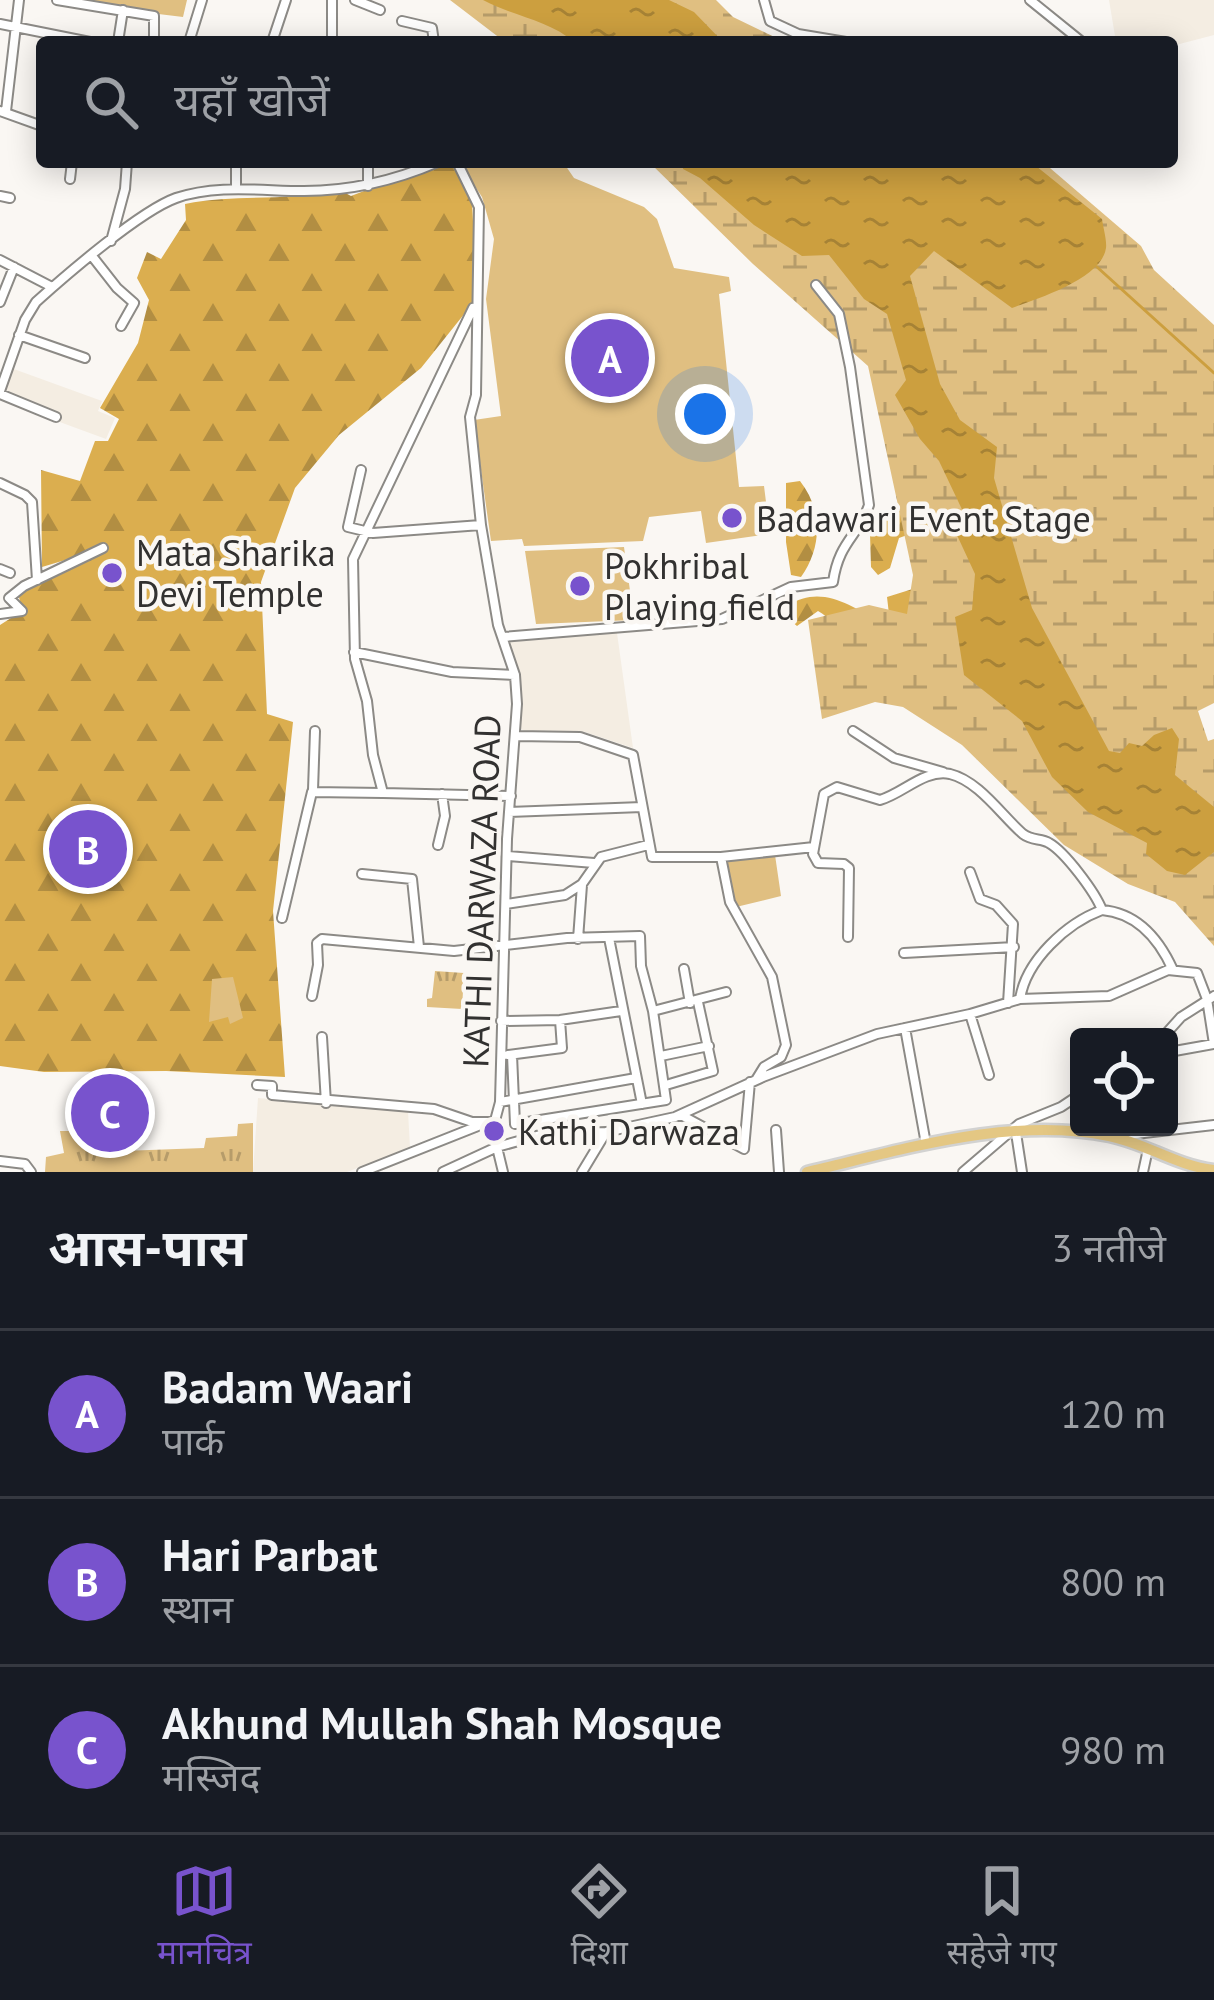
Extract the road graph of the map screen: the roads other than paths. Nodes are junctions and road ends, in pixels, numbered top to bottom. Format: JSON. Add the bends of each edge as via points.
{"nodes":[{"id":1,"x":20,"y":0,"type":"edge"},
{"id":2,"x":57,"y":0,"type":"edge"},
{"id":3,"x":202,"y":0,"type":"edge"},
{"id":4,"x":286,"y":0,"type":"edge"},
{"id":5,"x":332,"y":0,"type":"edge"},
{"id":6,"x":356,"y":0,"type":"edge"},
{"id":7,"x":764,"y":0,"type":"edge"},
{"id":8,"x":1030,"y":0,"type":"edge"},
{"id":9,"x":93,"y":3,"type":"edge"},
{"id":10,"x":123,"y":10,"type":"junction"},
{"id":11,"x":380,"y":10,"type":"dead end"},
{"id":12,"x":402,"y":21,"type":"dead end"},
{"id":13,"x":0,"y":24,"type":"edge"},
{"id":14,"x":15,"y":28,"type":"junction"},
{"id":15,"x":42,"y":36,"type":"edge"},
{"id":16,"x":119,"y":36,"type":"edge"},
{"id":17,"x":154,"y":36,"type":"edge"},
{"id":18,"x":191,"y":36,"type":"edge"},
{"id":19,"x":274,"y":36,"type":"edge"},
{"id":20,"x":332,"y":36,"type":"edge"},
{"id":21,"x":433,"y":36,"type":"edge"},
{"id":22,"x":808,"y":36,"type":"edge"},
{"id":23,"x":1075,"y":36,"type":"edge"},
{"id":24,"x":3,"y":111,"type":"edge"},
{"id":25,"x":36,"y":124,"type":"edge"},
{"id":26,"x":71,"y":168,"type":"edge"},
{"id":27,"x":127,"y":168,"type":"edge"},
{"id":28,"x":236,"y":168,"type":"edge"},
{"id":29,"x":368,"y":168,"type":"edge"},
{"id":30,"x":424,"y":168,"type":"edge"},
{"id":31,"x":460,"y":168,"type":"edge"},
{"id":32,"x":70,"y":179,"type":"dead end"},
{"id":33,"x":368,"y":186,"type":"junction"},
{"id":34,"x":236,"y":189,"type":"junction"},
{"id":35,"x":111,"y":242,"type":"junction"},
{"id":36,"x":92,"y":256,"type":"junction"},
{"id":37,"x":0,"y":260,"type":"edge"},
{"id":38,"x":14,"y":267,"type":"junction"},
{"id":39,"x":816,"y":284,"type":"dead end"},
{"id":40,"x":52,"y":287,"type":"junction"},
{"id":41,"x":0,"y":302,"type":"edge"},
{"id":42,"x":473,"y":308,"type":"dead end"},
{"id":43,"x":121,"y":326,"type":"dead end"},
{"id":44,"x":19,"y":335,"type":"junction"},
{"id":45,"x":85,"y":358,"type":"dead end"},
{"id":46,"x":3,"y":374,"type":"edge"},
{"id":47,"x":0,"y":393,"type":"edge"},
{"id":48,"x":56,"y":417,"type":"dead end"},
{"id":49,"x":361,"y":470,"type":"dead end"},
{"id":50,"x":0,"y":483,"type":"edge"},
{"id":51,"x":481,"y":525,"type":"junction"},
{"id":52,"x":366,"y":532,"type":"junction"},
{"id":53,"x":103,"y":548,"type":"dead end"},
{"id":54,"x":37,"y":580,"type":"junction"},
{"id":55,"x":0,"y":614,"type":"edge"},
{"id":56,"x":503,"y":637,"type":"junction"},
{"id":57,"x":354,"y":652,"type":"junction"},
{"id":58,"x":515,"y":675,"type":"junction"},
{"id":59,"x":315,"y":731,"type":"dead end"},
{"id":60,"x":853,"y":731,"type":"dead end"},
{"id":61,"x":517,"y":736,"type":"junction"},
{"id":62,"x":948,"y":774,"type":"junction"},
{"id":63,"x":314,"y":790,"type":"junction"},
{"id":64,"x":383,"y":793,"type":"junction"},
{"id":65,"x":442,"y":794,"type":"junction"},
{"id":66,"x":511,"y":796,"type":"junction"},
{"id":67,"x":642,"y":808,"type":"junction"},
{"id":68,"x":509,"y":812,"type":"junction"},
{"id":69,"x":438,"y":845,"type":"dead end"},
{"id":70,"x":648,"y":845,"type":"junction"},
{"id":71,"x":814,"y":848,"type":"junction"},
{"id":72,"x":507,"y":856,"type":"junction"},
{"id":73,"x":721,"y":857,"type":"junction"},
{"id":74,"x":594,"y":863,"type":"junction"},
{"id":75,"x":970,"y":872,"type":"dead end"},
{"id":76,"x":362,"y":874,"type":"dead end"},
{"id":77,"x":582,"y":884,"type":"junction"},
{"id":78,"x":506,"y":904,"type":"junction"},
{"id":79,"x":1102,"y":910,"type":"junction"},
{"id":80,"x":282,"y":918,"type":"dead end"},
{"id":81,"x":848,"y":937,"type":"dead end"},
{"id":82,"x":609,"y":938,"type":"junction"},
{"id":83,"x":578,"y":939,"type":"junction"},
{"id":84,"x":503,"y":944,"type":"junction"},
{"id":85,"x":419,"y":947,"type":"junction"},
{"id":86,"x":1014,"y":947,"type":"junction"},
{"id":87,"x":904,"y":953,"type":"dead end"},
{"id":88,"x":684,"y":969,"type":"dead end"},
{"id":89,"x":1174,"y":970,"type":"junction"},
{"id":90,"x":726,"y":992,"type":"dead end"},
{"id":91,"x":312,"y":996,"type":"dead end"},
{"id":92,"x":1211,"y":998,"type":"edge"},
{"id":93,"x":1020,"y":999,"type":"junction"},
{"id":94,"x":694,"y":1003,"type":"junction"},
{"id":95,"x":1008,"y":1003,"type":"junction"},
{"id":96,"x":621,"y":1011,"type":"junction"},
{"id":97,"x":653,"y":1011,"type":"junction"},
{"id":98,"x":970,"y":1014,"type":"junction"},
{"id":99,"x":560,"y":1020,"type":"junction"},
{"id":100,"x":501,"y":1021,"type":"junction"},
{"id":101,"x":905,"y":1028,"type":"junction"},
{"id":102,"x":1171,"y":1028,"type":"edge"},
{"id":103,"x":322,"y":1037,"type":"dead end"},
{"id":104,"x":709,"y":1046,"type":"junction"},
{"id":105,"x":1178,"y":1050,"type":"edge"},
{"id":106,"x":506,"y":1055,"type":"junction"},
{"id":107,"x":661,"y":1057,"type":"junction"},
{"id":108,"x":989,"y":1076,"type":"dead end"},
{"id":109,"x":636,"y":1078,"type":"junction"},
{"id":110,"x":753,"y":1081,"type":"junction"},
{"id":111,"x":257,"y":1085,"type":"dead end"},
{"id":112,"x":666,"y":1085,"type":"junction"},
{"id":113,"x":512,"y":1097,"type":"junction"},
{"id":114,"x":1070,"y":1100,"type":"edge"},
{"id":115,"x":500,"y":1102,"type":"junction"},
{"id":116,"x":326,"y":1103,"type":"junction"},
{"id":117,"x":642,"y":1104,"type":"junction"},
{"id":118,"x":679,"y":1114,"type":"junction"},
{"id":119,"x":1214,"y":1126,"type":"edge"},
{"id":120,"x":1178,"y":1129,"type":"edge"},
{"id":121,"x":776,"y":1130,"type":"dead end"},
{"id":122,"x":494,"y":1132,"type":"junction"},
{"id":123,"x":606,"y":1132,"type":"junction"},
{"id":124,"x":1010,"y":1133,"type":"junction"},
{"id":125,"x":1070,"y":1133,"type":"edge"},
{"id":126,"x":1123,"y":1136,"type":"edge"},
{"id":127,"x":926,"y":1144,"type":"junction"},
{"id":128,"x":1148,"y":1149,"type":"junction"},
{"id":129,"x":0,"y":1161,"type":"edge"},
{"id":130,"x":1198,"y":1170,"type":"edge"},
{"id":131,"x":815,"y":1171,"type":"edge"},
{"id":132,"x":1214,"y":1171,"type":"edge"},
{"id":133,"x":32,"y":1172,"type":"edge"},
{"id":134,"x":362,"y":1172,"type":"edge"},
{"id":135,"x":443,"y":1172,"type":"edge"},
{"id":136,"x":503,"y":1172,"type":"edge"},
{"id":137,"x":582,"y":1172,"type":"edge"},
{"id":138,"x":779,"y":1172,"type":"edge"},
{"id":139,"x":963,"y":1172,"type":"edge"},
{"id":140,"x":1022,"y":1172,"type":"edge"},
{"id":141,"x":1143,"y":1172,"type":"edge"}],
"edges":[{"from":1,"to":14,"type":"street"},
{"from":2,"to":9,"type":"street"},
{"from":3,"to":18,"type":"street"},
{"from":4,"to":19,"type":"street"},
{"from":5,"to":20,"type":"street"},
{"from":6,"to":11,"type":"street"},
{"from":7,"to":22,"type":"street","via":[[770,21]]},
{"from":8,"to":23,"type":"street"},
{"from":9,"to":10,"type":"street"},
{"from":10,"to":16,"type":"street"},
{"from":10,"to":17,"type":"street","via":[[156,17]]},
{"from":12,"to":21,"type":"street","via":[[432,28]]},
{"from":13,"to":14,"type":"street"},
{"from":14,"to":15,"type":"street"},
{"from":14,"to":24,"type":"street"},
{"from":24,"to":25,"type":"street"},
{"from":26,"to":32,"type":"street"},
{"from":27,"to":35,"type":"street"},
{"from":28,"to":34,"type":"street"},
{"from":29,"to":33,"type":"street"},
{"from":30,"to":33,"type":"street"},
{"from":31,"to":51,"type":"street","name":"KATHI DARWAZA ROAD","via":[[478,207],[470,417]]},
{"from":33,"to":34,"type":"street"},
{"from":34,"to":35,"type":"street","via":[[175,199]]},
{"from":35,"to":36,"type":"street"},
{"from":36,"to":40,"type":"street"},
{"from":36,"to":43,"type":"street","via":[[134,302]]},
{"from":37,"to":38,"type":"street"},
{"from":38,"to":40,"type":"street"},
{"from":38,"to":41,"type":"street"},
{"from":39,"to":56,"type":"street","via":[[838,314],[869,505],[837,554],[833,582],[791,587],[722,619]]},
{"from":40,"to":44,"type":"street"},
{"from":42,"to":52,"type":"street"},
{"from":44,"to":45,"type":"street"},
{"from":44,"to":46,"type":"street"},
{"from":46,"to":47,"type":"street"},
{"from":47,"to":48,"type":"street"},
{"from":49,"to":52,"type":"street","via":[[346,525]]},
{"from":50,"to":54,"type":"street","via":[[32,502]]},
{"from":51,"to":52,"type":"street"},
{"from":51,"to":56,"type":"street","name":"KATHI DARWAZA ROAD"},
{"from":52,"to":57,"type":"street","via":[[353,559]]},
{"from":53,"to":54,"type":"street"},
{"from":54,"to":55,"type":"street","via":[[8,598],[22,611]]},
{"from":56,"to":58,"type":"street","name":"KATHI DARWAZA ROAD"},
{"from":57,"to":58,"type":"street"},
{"from":57,"to":64,"type":"street"},
{"from":58,"to":61,"type":"street","name":"KATHI DARWAZA ROAD"},
{"from":59,"to":63,"type":"street"},
{"from":60,"to":62,"type":"street","via":[[894,758]]},
{"from":61,"to":66,"type":"street","name":"KATHI DARWAZA ROAD"},
{"from":61,"to":67,"type":"street","via":[[580,737],[633,755]]},
{"from":62,"to":71,"type":"street","via":[[880,800],[828,789]]},
{"from":62,"to":79,"type":"street","via":[[1028,838],[1052,845]]},
{"from":63,"to":64,"type":"street"},
{"from":63,"to":80,"type":"street"},
{"from":64,"to":65,"type":"street"},
{"from":65,"to":66,"type":"street"},
{"from":65,"to":69,"type":"street"},
{"from":66,"to":68,"type":"street","name":"KATHI DARWAZA ROAD"},
{"from":67,"to":68,"type":"street"},
{"from":67,"to":70,"type":"street"},
{"from":68,"to":72,"type":"street","name":"KATHI DARWAZA ROAD"},
{"from":70,"to":73,"type":"street","via":[[654,858]]},
{"from":70,"to":74,"type":"street"},
{"from":71,"to":73,"type":"street"},
{"from":71,"to":81,"type":"street","via":[[818,863],[849,868]]},
{"from":72,"to":74,"type":"street"},
{"from":72,"to":78,"type":"street","name":"KATHI DARWAZA ROAD"},
{"from":73,"to":110,"type":"street","via":[[730,902],[772,977],[786,1045]]},
{"from":74,"to":77,"type":"street"},
{"from":75,"to":86,"type":"street","via":[[980,899],[1011,920]]},
{"from":76,"to":85,"type":"street","via":[[412,879]]},
{"from":77,"to":78,"type":"street","via":[[553,898]]},
{"from":77,"to":83,"type":"street"},
{"from":78,"to":84,"type":"street","name":"KATHI DARWAZA ROAD"},
{"from":79,"to":89,"type":"street","via":[[1147,929]]},
{"from":79,"to":93,"type":"street","via":[[1056,941]]},
{"from":82,"to":83,"type":"street"},
{"from":82,"to":96,"type":"street"},
{"from":82,"to":97,"type":"street","via":[[640,936]]},
{"from":83,"to":84,"type":"street"},
{"from":84,"to":85,"type":"street"},
{"from":84,"to":100,"type":"street","name":"KATHI DARWAZA ROAD"},
{"from":85,"to":91,"type":"street","via":[[320,940]]},
{"from":86,"to":87,"type":"street"},
{"from":86,"to":95,"type":"street"},
{"from":88,"to":94,"type":"street"},
{"from":89,"to":92,"type":"street","via":[[1199,975]]},
{"from":89,"to":93,"type":"street","via":[[1109,996]]},
{"from":90,"to":94,"type":"street"},
{"from":92,"to":102,"type":"street"},
{"from":92,"to":105,"type":"street","via":[[1214,1044]]},
{"from":93,"to":95,"type":"street"},
{"from":94,"to":97,"type":"street"},
{"from":94,"to":104,"type":"street"},
{"from":95,"to":98,"type":"street"},
{"from":96,"to":99,"type":"street"},
{"from":96,"to":109,"type":"street"},
{"from":97,"to":107,"type":"street"},
{"from":98,"to":101,"type":"street"},
{"from":98,"to":108,"type":"street"},
{"from":99,"to":100,"type":"street"},
{"from":99,"to":106,"type":"street","via":[[562,1048]]},
{"from":100,"to":106,"type":"street","name":"KATHI DARWAZA ROAD"},
{"from":101,"to":110,"type":"street"},
{"from":101,"to":127,"type":"street"},
{"from":103,"to":116,"type":"street"},
{"from":104,"to":107,"type":"street"},
{"from":104,"to":112,"type":"street","via":[[712,1071]]},
{"from":106,"to":113,"type":"street"},
{"from":106,"to":115,"type":"street","name":"KATHI DARWAZA ROAD"},
{"from":107,"to":112,"type":"street"},
{"from":109,"to":113,"type":"street"},
{"from":109,"to":117,"type":"street"},
{"from":110,"to":118,"type":"street"},
{"from":110,"to":118,"type":"street","via":[[744,1151]]},
{"from":111,"to":116,"type":"street"},
{"from":112,"to":117,"type":"street","via":[[666,1100]]},
{"from":113,"to":115,"type":"street"},
{"from":113,"to":117,"type":"street","via":[[512,1119],[522,1125]]},
{"from":114,"to":124,"type":"street"},
{"from":115,"to":122,"type":"street","name":"KATHI DARWAZA ROAD"},
{"from":116,"to":122,"type":"street","via":[[434,1109]]},
{"from":118,"to":123,"type":"street"},
{"from":119,"to":120,"type":"street"},
{"from":121,"to":138,"type":"street"},
{"from":122,"to":123,"type":"street"},
{"from":122,"to":134,"type":"street","via":[[472,1127]]},
{"from":122,"to":135,"type":"street"},
{"from":122,"to":136,"type":"street"},
{"from":123,"to":137,"type":"street"},
{"from":124,"to":125,"type":"main road"},
{"from":124,"to":127,"type":"main road"},
{"from":124,"to":139,"type":"street"},
{"from":124,"to":140,"type":"street"},
{"from":126,"to":128,"type":"main road"},
{"from":127,"to":131,"type":"main road"},
{"from":128,"to":130,"type":"main road"},
{"from":128,"to":141,"type":"street"},
{"from":129,"to":133,"type":"street"},
{"from":130,"to":132,"type":"main road"}]}
